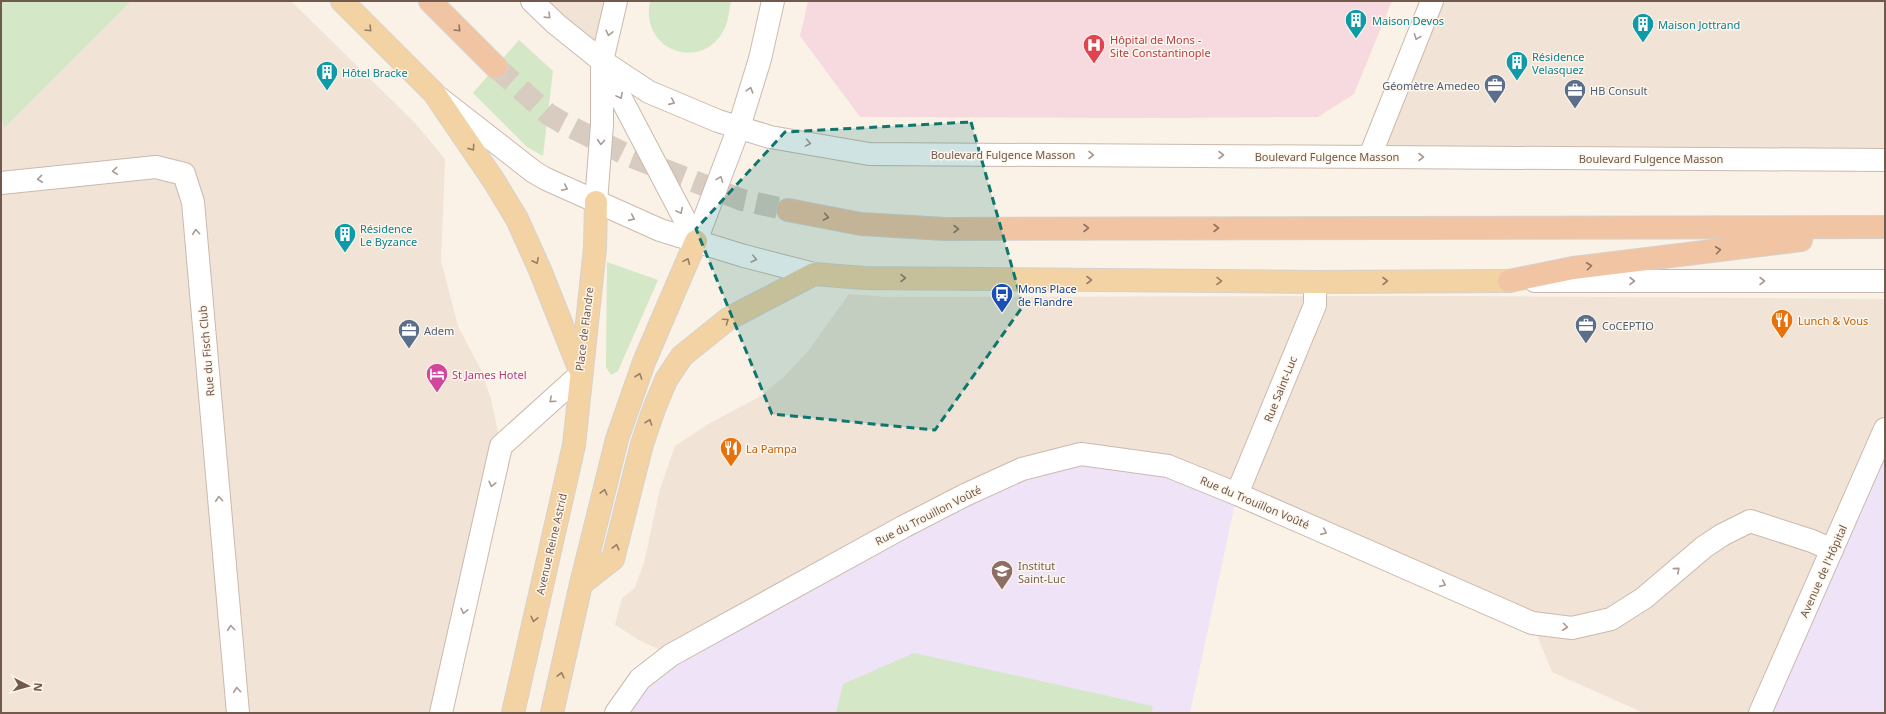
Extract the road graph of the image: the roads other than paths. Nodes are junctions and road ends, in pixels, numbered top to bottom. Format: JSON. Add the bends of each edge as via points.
{"nodes":[{"id":1,"x":342,"y":1,"type":"edge"},
{"id":2,"x":430,"y":1,"type":"edge"},
{"id":3,"x":532,"y":1,"type":"edge"},
{"id":4,"x":773,"y":1,"type":"edge"},
{"id":5,"x":1432,"y":1,"type":"edge"},
{"id":6,"x":616,"y":3,"type":"edge"},
{"id":7,"x":602,"y":62,"type":"junction"},
{"id":8,"x":496,"y":67,"type":"tunnel mouth"},
{"id":9,"x":434,"y":93,"type":"junction"},
{"id":10,"x":739,"y":127,"type":"junction"},
{"id":11,"x":1370,"y":156,"type":"junction"},
{"id":12,"x":1885,"y":160,"type":"edge"},
{"id":13,"x":1,"y":183,"type":"edge"},
{"id":14,"x":596,"y":202,"type":"junction"},
{"id":15,"x":788,"y":210,"type":"tunnel mouth"},
{"id":16,"x":1885,"y":227,"type":"edge"},
{"id":17,"x":1885,"y":232,"type":"edge"},
{"id":18,"x":706,"y":245,"type":"junction"},
{"id":19,"x":814,"y":274,"type":"junction"},
{"id":20,"x":1510,"y":281,"type":"junction"},
{"id":21,"x":1885,"y":281,"type":"edge"},
{"id":22,"x":1315,"y":282,"type":"junction"},
{"id":23,"x":581,"y":374,"type":"junction"},
{"id":24,"x":1885,"y":429,"type":"edge"},
{"id":25,"x":1237,"y":494,"type":"junction"},
{"id":26,"x":1832,"y":550,"type":"junction"},
{"id":27,"x":581,"y":584,"type":"junction"},
{"id":28,"x":238,"y":713,"type":"edge"},
{"id":29,"x":441,"y":713,"type":"edge"},
{"id":30,"x":513,"y":713,"type":"edge"},
{"id":31,"x":552,"y":713,"type":"edge"},
{"id":32,"x":616,"y":713,"type":"edge"},
{"id":33,"x":1760,"y":713,"type":"edge"}],
"edges":[{"from":1,"to":9,"type":"main road","one_way":true},
{"from":2,"to":8,"type":"highway","one_way":true},
{"from":3,"to":7,"type":"street","one_way":true},
{"from":10,"to":4,"type":"street","one_way":true,"via":[[760,59]]},
{"from":5,"to":11,"type":"street","one_way":true},
{"from":6,"to":7,"type":"street","name":"Place de Flandre","one_way":true},
{"from":7,"to":10,"type":"street","one_way":true,"via":[[649,92]]},
{"from":7,"to":14,"type":"street","name":"Place de Flandre","one_way":true,"via":[[602,125]]},
{"from":7,"to":18,"type":"street","one_way":true},
{"from":9,"to":14,"type":"street","one_way":true,"via":[[534,172]]},
{"from":9,"to":23,"type":"main road","one_way":true,"via":[[517,219]]},
{"from":10,"to":11,"type":"street","name":"Boulevard Fulgence Masson","one_way":true,"via":[[770,137],[870,154]]},
{"from":18,"to":10,"type":"street","one_way":true},
{"from":11,"to":12,"type":"street","name":"Boulevard Fulgence Masson","one_way":true},
{"from":28,"to":13,"type":"street","name":"Rue du Fisch Club","one_way":true,"via":[[193,202],[184,174],[156,167]]},
{"from":14,"to":18,"type":"street","one_way":true,"via":[[660,230]]},
{"from":14,"to":23,"type":"main road","name":"Place de Flandre","via":[[595,248]]},
{"from":15,"to":16,"type":"highway","one_way":true,"via":[[861,224],[945,228]]},
{"from":20,"to":17,"type":"highway","one_way":true,"via":[[1573,268],[1781,241]]},
{"from":18,"to":19,"type":"street","one_way":true},
{"from":27,"to":18,"type":"main road","one_way":true,"via":[[617,439],[644,362],[678,280]]},
{"from":19,"to":22,"type":"main road","one_way":true,"via":[[864,278]]},
{"from":27,"to":19,"type":"main road","one_way":true,"via":[[613,559],[642,444],[666,380],[682,356],[728,319]]},
{"from":20,"to":21,"type":"street","one_way":true},
{"from":22,"to":20,"type":"main road","one_way":true},
{"from":22,"to":25,"type":"street","name":"Rue Saint-Luc","via":[[1314,305]]},
{"from":23,"to":29,"type":"street","name":"Place de Flandre","one_way":true,"via":[[501,446]]},
{"from":23,"to":30,"type":"main road","name":"Avenue Reine Astrid","one_way":true,"via":[[574,445]]},
{"from":24,"to":26,"type":"street","name":"Avenue de l'Hôpital"},
{"from":25,"to":26,"type":"street","name":"Rue du Trouillon Voûté","one_way":true,"via":[[1532,623],[1572,628],[1611,619],[1644,598],[1704,547],[1750,521]]},
{"from":25,"to":32,"type":"street","name":"Rue du Trouillon Voûté","via":[[1168,466],[1080,454],[1022,469],[902,527],[671,655],[640,679]]},
{"from":26,"to":33,"type":"street","name":"Avenue de l'Hôpital"},
{"from":31,"to":27,"type":"main road","one_way":true}]}
